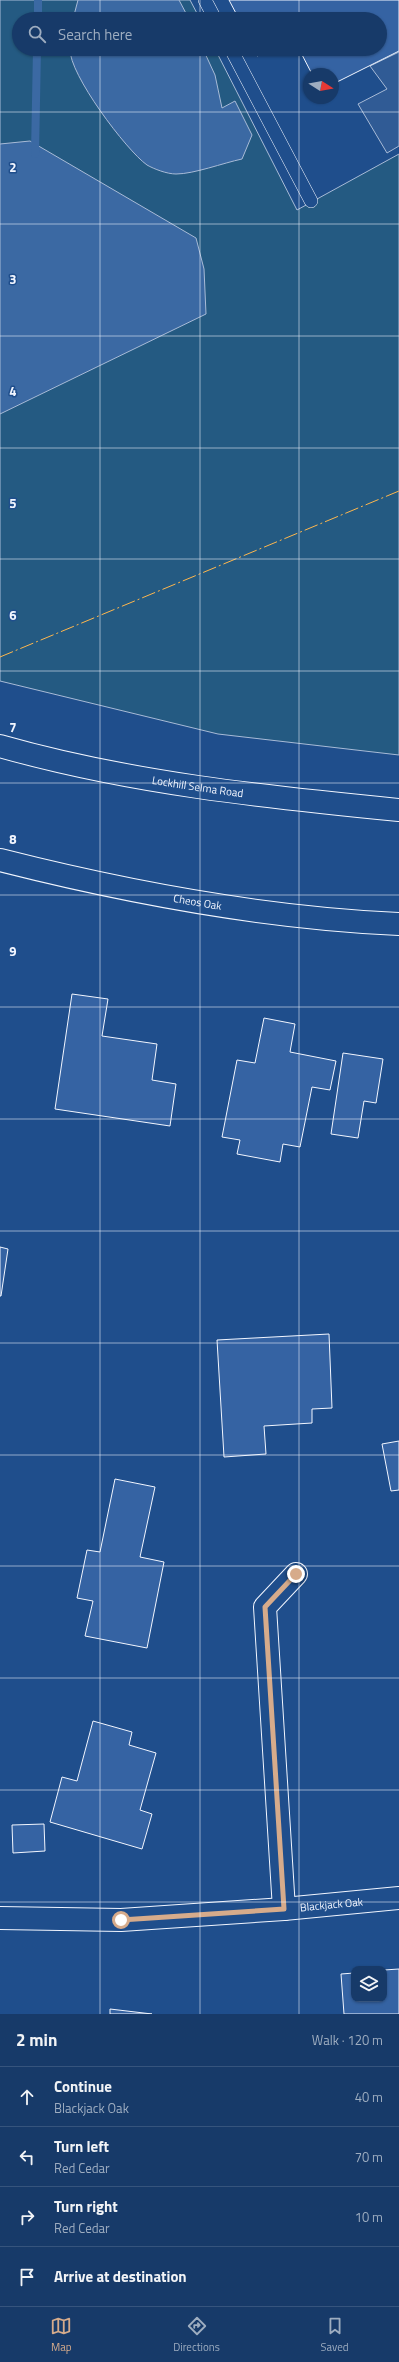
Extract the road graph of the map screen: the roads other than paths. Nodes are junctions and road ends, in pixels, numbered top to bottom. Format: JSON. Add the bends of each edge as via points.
{"nodes":[{"id":1,"x":205,"y":0,"type":"edge"},
{"id":2,"x":211,"y":12,"type":"edge"},
{"id":3,"x":234,"y":56,"type":"edge"},
{"id":4,"x":311,"y":201,"type":"dead end"},
{"id":5,"x":0,"y":746,"type":"edge"},
{"id":6,"x":399,"y":810,"type":"edge"},
{"id":7,"x":0,"y":860,"type":"edge"},
{"id":8,"x":399,"y":924,"type":"edge"},
{"id":9,"x":296,"y":1574,"type":"dead end"},
{"id":10,"x":399,"y":1898,"type":"edge"},
{"id":11,"x":284,"y":1909,"type":"junction"},
{"id":12,"x":0,"y":1918,"type":"edge"}],
"edges":[{"from":1,"to":2,"type":"lane"},
{"from":3,"to":4,"type":"lane"},
{"from":5,"to":6,"type":"street","name":"Lockhill Selma Road","via":[[61,763],[256,796]]},
{"from":7,"to":8,"type":"street","name":"Cheos Oak","via":[[189,901],[281,914]]},
{"from":9,"to":11,"type":"street","via":[[265,1607]]},
{"from":10,"to":11,"type":"street","name":"Blackjack Oak"},
{"from":11,"to":12,"type":"street","name":"Blackjack Oak","via":[[121,1920]]}]}
